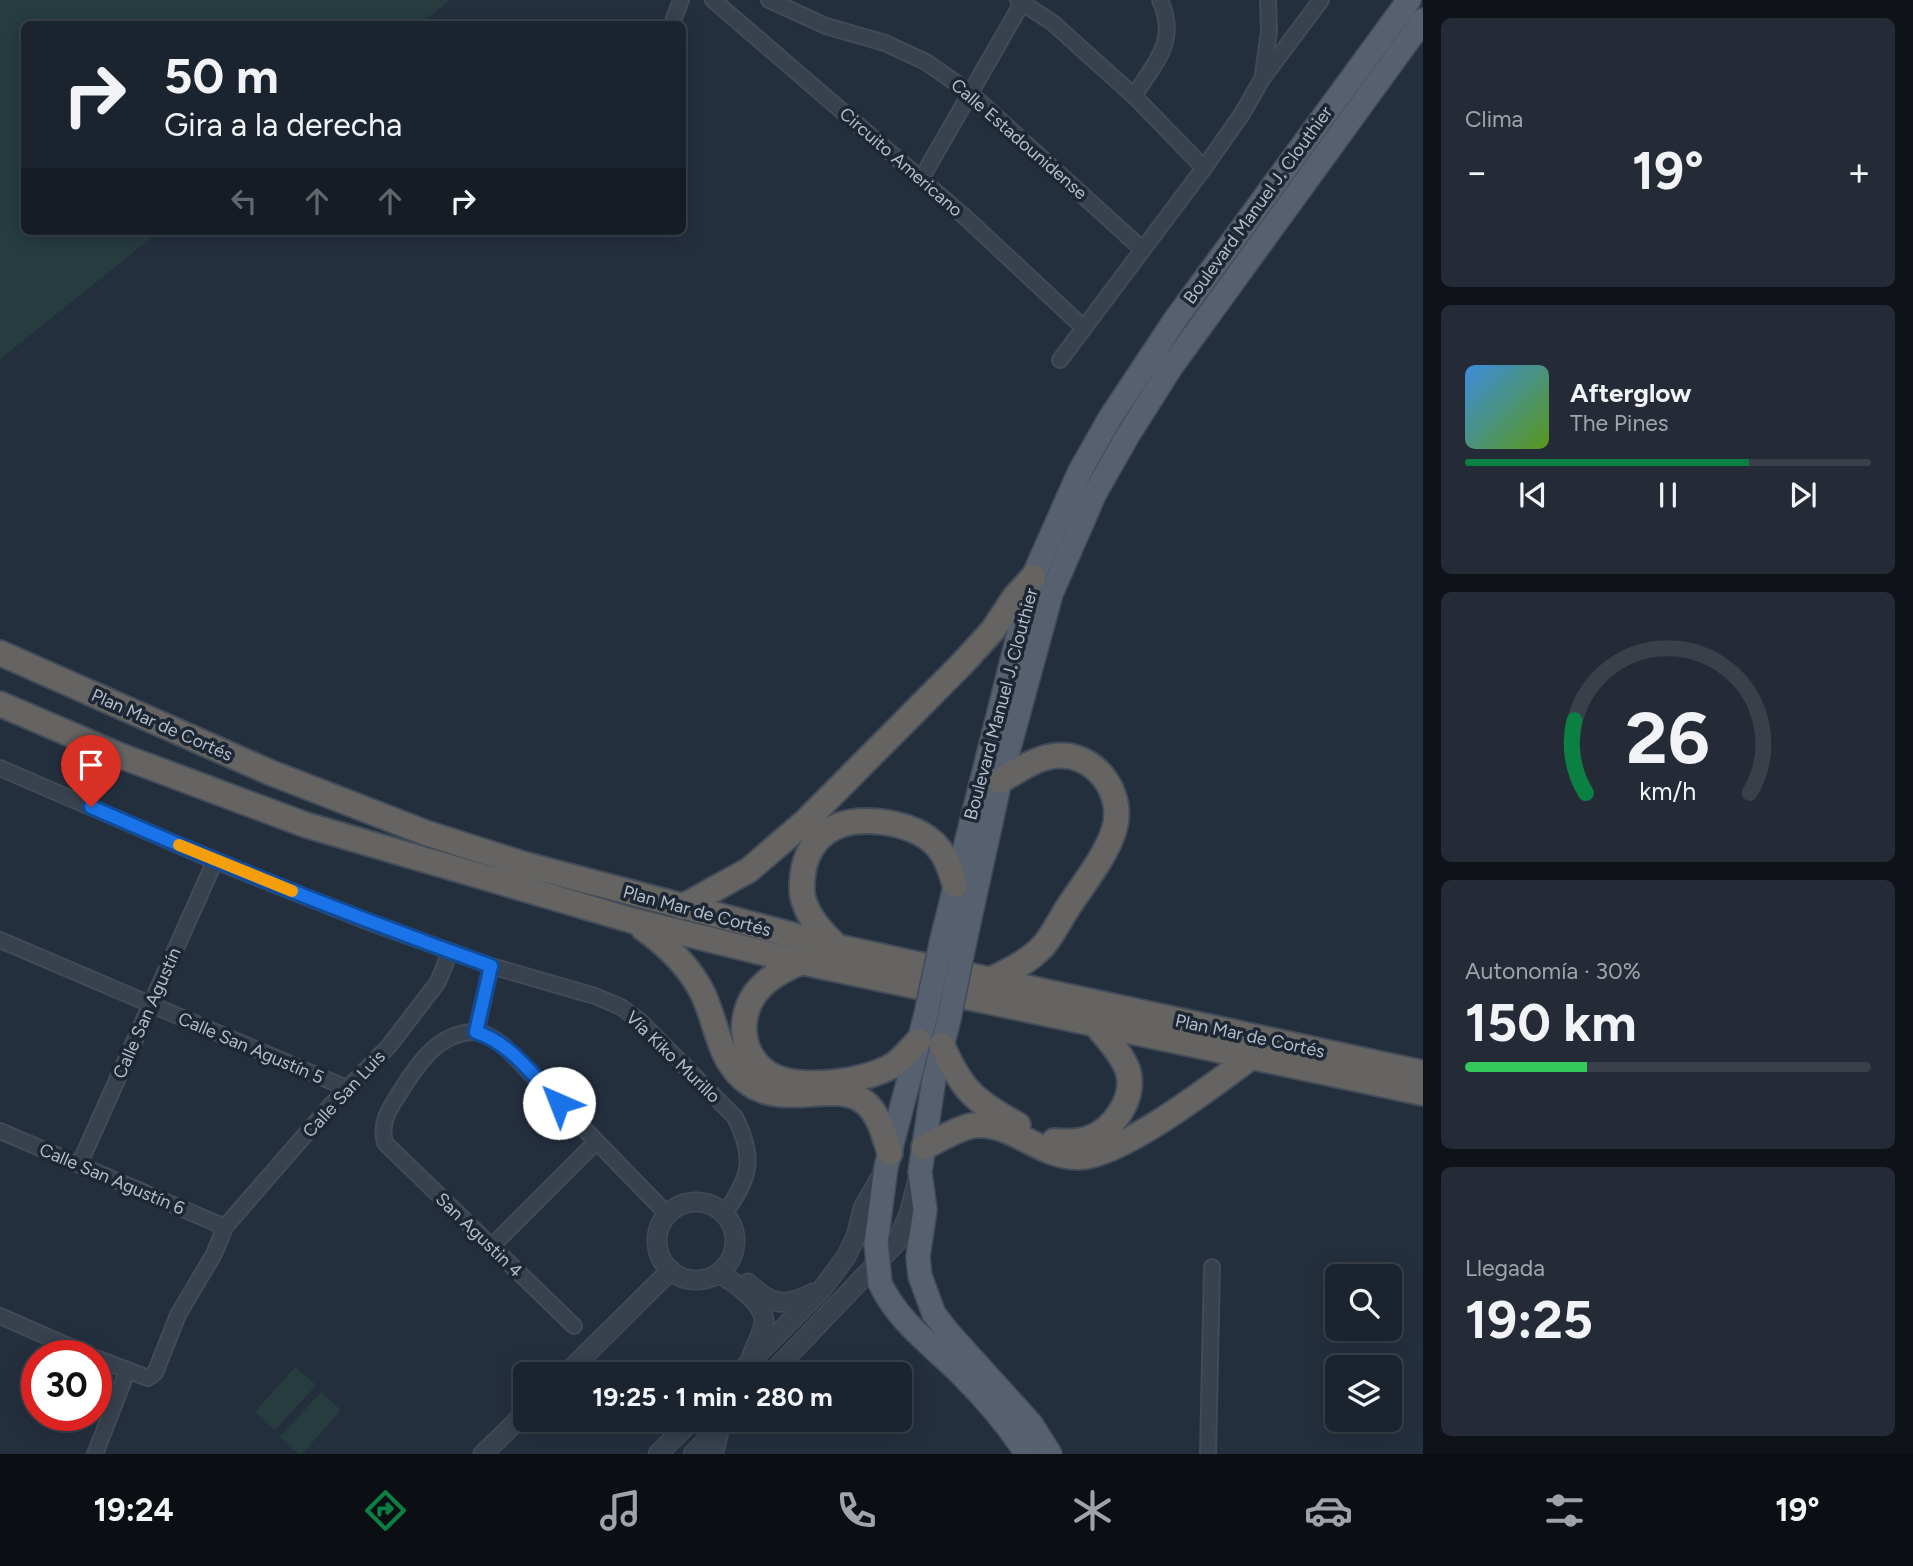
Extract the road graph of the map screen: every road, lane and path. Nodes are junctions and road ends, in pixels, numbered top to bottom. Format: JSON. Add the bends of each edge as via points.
{"nodes":[{"id":1,"x":681,"y":0,"type":"edge"},
{"id":2,"x":713,"y":0,"type":"edge"},
{"id":3,"x":769,"y":0,"type":"edge"},
{"id":4,"x":1160,"y":0,"type":"edge"},
{"id":5,"x":1268,"y":0,"type":"edge"},
{"id":6,"x":1409,"y":0,"type":"edge"},
{"id":7,"x":1020,"y":1,"type":"edge"},
{"id":8,"x":1316,"y":2,"type":"edge"},
{"id":9,"x":1423,"y":20,"type":"edge"},
{"id":10,"x":673,"y":21,"type":"dead end"},
{"id":11,"x":1262,"y":79,"type":"junction"},
{"id":12,"x":969,"y":92,"type":"junction"},
{"id":13,"x":1134,"y":96,"type":"junction"},
{"id":14,"x":1204,"y":168,"type":"junction"},
{"id":15,"x":921,"y":179,"type":"junction"},
{"id":16,"x":1142,"y":249,"type":"junction"},
{"id":17,"x":1084,"y":328,"type":"junction"},
{"id":18,"x":1060,"y":360,"type":"dead end"},
{"id":19,"x":1033,"y":578,"type":"junction"},
{"id":20,"x":0,"y":653,"type":"edge"},
{"id":21,"x":0,"y":704,"type":"edge"},
{"id":22,"x":0,"y":768,"type":"edge"},
{"id":23,"x":1000,"y":781,"type":"junction"},
{"id":24,"x":215,"y":861,"type":"junction"},
{"id":25,"x":955,"y":885,"type":"junction"},
{"id":26,"x":682,"y":907,"type":"junction"},
{"id":27,"x":634,"y":921,"type":"junction"},
{"id":28,"x":0,"y":940,"type":"edge"},
{"id":29,"x":838,"y":947,"type":"junction"},
{"id":30,"x":450,"y":951,"type":"junction"},
{"id":31,"x":801,"y":962,"type":"junction"},
{"id":32,"x":491,"y":966,"type":"junction"},
{"id":33,"x":990,"y":980,"type":"junction"},
{"id":34,"x":150,"y":1006,"type":"junction"},
{"id":35,"x":1097,"y":1026,"type":"junction"},
{"id":36,"x":476,"y":1032,"type":"junction"},
{"id":37,"x":918,"y":1041,"type":"junction"},
{"id":38,"x":942,"y":1045,"type":"junction"},
{"id":39,"x":1251,"y":1057,"type":"junction"},
{"id":40,"x":1423,"y":1073,"type":"edge"},
{"id":41,"x":349,"y":1089,"type":"junction"},
{"id":42,"x":1423,"y":1093,"type":"edge"},
{"id":43,"x":0,"y":1131,"type":"edge"},
{"id":44,"x":596,"y":1142,"type":"junction"},
{"id":45,"x":924,"y":1147,"type":"junction"},
{"id":46,"x":888,"y":1160,"type":"junction"},
{"id":47,"x":79,"y":1165,"type":"junction"},
{"id":48,"x":920,"y":1172,"type":"junction"},
{"id":49,"x":667,"y":1214,"type":"junction"},
{"id":50,"x":724,"y":1214,"type":"junction"},
{"id":51,"x":225,"y":1227,"type":"junction"},
{"id":52,"x":491,"y":1247,"type":"junction"},
{"id":53,"x":1212,"y":1267,"type":"dead end"},
{"id":54,"x":722,"y":1268,"type":"junction"},
{"id":55,"x":671,"y":1270,"type":"junction"},
{"id":56,"x":822,"y":1289,"type":"junction"},
{"id":57,"x":0,"y":1316,"type":"edge"},
{"id":58,"x":573,"y":1326,"type":"dead end"},
{"id":59,"x":55,"y":1340,"type":"edge"},
{"id":60,"x":578,"y":1362,"type":"edge"},
{"id":61,"x":747,"y":1362,"type":"edge"},
{"id":62,"x":750,"y":1362,"type":"edge"},
{"id":63,"x":782,"y":1362,"type":"edge"},
{"id":64,"x":112,"y":1365,"type":"edge"},
{"id":65,"x":127,"y":1372,"type":"junction"},
{"id":66,"x":513,"y":1425,"type":"edge"},
{"id":67,"x":680,"y":1432,"type":"edge"},
{"id":68,"x":715,"y":1432,"type":"edge"},
{"id":69,"x":722,"y":1432,"type":"edge"},
{"id":70,"x":95,"y":1454,"type":"edge"},
{"id":71,"x":483,"y":1454,"type":"edge"},
{"id":72,"x":658,"y":1454,"type":"edge"},
{"id":73,"x":693,"y":1454,"type":"edge"},
{"id":74,"x":715,"y":1454,"type":"edge"},
{"id":75,"x":1027,"y":1454,"type":"edge"},
{"id":76,"x":1050,"y":1454,"type":"edge"},
{"id":77,"x":1208,"y":1454,"type":"edge"}],
"edges":[{"from":1,"to":10,"type":"street"},
{"from":2,"to":15,"type":"street","name":"Circuito Americano"},
{"from":3,"to":12,"type":"street","name":"Calle Estadounidense","via":[[826,26],[916,57]]},
{"from":4,"to":13,"type":"street","via":[[1168,36]]},
{"from":5,"to":11,"type":"street"},
{"from":6,"to":19,"type":"main road","name":"Boulevard Manuel J. Clouthier","via":[[1175,320],[1110,418],[1079,473]]},
{"from":7,"to":12,"type":"street"},
{"from":7,"to":13,"type":"street","via":[[1053,23]]},
{"from":8,"to":11,"type":"street"},
{"from":9,"to":23,"type":"main road","name":"Boulevard Manuel J. Clouthier","via":[[1171,367],[1095,493],[1051,594]]},
{"from":11,"to":14,"type":"street"},
{"from":12,"to":15,"type":"street"},
{"from":12,"to":16,"type":"street","name":"Calle Estadounidense"},
{"from":13,"to":14,"type":"street"},
{"from":14,"to":16,"type":"street"},
{"from":15,"to":17,"type":"street","name":"Circuito Americano"},
{"from":16,"to":17,"type":"street"},
{"from":17,"to":18,"type":"street"},
{"from":19,"to":25,"type":"main road","name":"Boulevard Manuel J. Clouthier"},
{"from":19,"to":26,"type":"highway","via":[[961,664],[806,821],[749,870]]},
{"from":20,"to":26,"type":"highway","name":"Plan Mar de Cortés","via":[[269,772],[426,833]]},
{"from":21,"to":27,"type":"highway","name":"Plan Mar de Cortés","via":[[121,756],[306,825]]},
{"from":22,"to":24,"type":"street","name":"Vía Kiko Murillo"},
{"from":23,"to":33,"type":"highway","via":[[1044,758],[1079,758],[1107,781],[1116,817],[1100,859],[1043,945],[1016,968]]},
{"from":23,"to":38,"type":"main road","name":"Boulevard Manuel J. Clouthier","bridge":true},
{"from":24,"to":30,"type":"street","name":"Vía Kiko Murillo"},
{"from":24,"to":34,"type":"street","name":"Calle San Agustín"},
{"from":25,"to":29,"type":"highway","via":[[947,861],[924,835],[883,822],[834,826],[814,842],[802,880],[804,903],[816,925]]},
{"from":25,"to":37,"type":"main road","name":"Boulevard Manuel J. Clouthier","bridge":true},
{"from":26,"to":29,"type":"highway","name":"Plan Mar de Cortés"},
{"from":27,"to":31,"type":"highway","name":"Plan Mar de Cortés"},
{"from":27,"to":46,"type":"highway","via":[[689,970],[702,991],[723,1052],[748,1083],[787,1096],[843,1092],[861,1097],[877,1117]]},
{"from":28,"to":34,"type":"street","name":"Calle San Agustín 5"},
{"from":29,"to":33,"type":"highway","name":"Plan Mar de Cortés"},
{"from":30,"to":32,"type":"street","name":"Vía Kiko Murillo"},
{"from":30,"to":41,"type":"street","name":"Calle San Luis","via":[[438,982]]},
{"from":31,"to":35,"type":"highway","name":"Plan Mar de Cortés"},
{"from":31,"to":37,"type":"highway","via":[[763,984],[745,1015],[747,1047],[764,1071],[802,1083],[839,1081],[895,1064]]},
{"from":32,"to":36,"type":"street"},
{"from":32,"to":50,"type":"street","name":"Vía Kiko Murillo","via":[[621,1007],[735,1117],[748,1151],[747,1172],[745,1184]]},
{"from":33,"to":40,"type":"highway","name":"Plan Mar de Cortés"},
{"from":34,"to":41,"type":"street","name":"Calle San Agustín 5"},
{"from":34,"to":47,"type":"street","name":"Calle San Agustín"},
{"from":35,"to":38,"type":"highway","via":[[1122,1059],[1129,1088],[1109,1126],[1085,1140],[1064,1142],[1038,1136],[982,1103],[966,1090]]},
{"from":35,"to":39,"type":"highway","name":"Plan Mar de Cortés"},
{"from":36,"to":44,"type":"street","via":[[504,1046]]},
{"from":36,"to":52,"type":"street","name":"San Agustin 4","via":[[437,1044],[419,1063],[386,1115],[382,1132],[385,1143]]},
{"from":37,"to":46,"type":"main road","name":"Boulevard Manuel J. Clouthier"},
{"from":38,"to":45,"type":"main road","name":"Boulevard Manuel J. Clouthier"},
{"from":39,"to":42,"type":"highway","name":"Plan Mar de Cortés"},
{"from":39,"to":45,"type":"highway","via":[[1121,1144],[1093,1156],[1055,1153],[998,1128],[977,1125]]},
{"from":41,"to":51,"type":"street","name":"Calle San Luis"},
{"from":43,"to":47,"type":"street","name":"Calle San Agustín 6"},
{"from":44,"to":49,"type":"street"},
{"from":44,"to":52,"type":"street"},
{"from":45,"to":48,"type":"main road","name":"Boulevard Manuel J. Clouthier"},
{"from":46,"to":56,"type":"street","via":[[863,1208],[846,1257]]},
{"from":46,"to":75,"type":"main road","name":"Boulevard Manuel J. Clouthier","bridge":true,"via":[[876,1243],[880,1283],[887,1300],[989,1404]]},
{"from":47,"to":51,"type":"street","name":"Calle San Agustín 6"},
{"from":48,"to":63,"type":"street","via":[[897,1241]]},
{"from":48,"to":76,"type":"main road","name":"Boulevard Manuel J. Clouthier","via":[[925,1210],[918,1257],[934,1314],[1007,1395]]},
{"from":49,"to":50,"type":"street","via":[[677,1206],[702,1202]]},
{"from":49,"to":55,"type":"street","via":[[660,1224],[657,1249]]},
{"from":50,"to":54,"type":"street","via":[[734,1233],[732,1254]]},
{"from":51,"to":65,"type":"street","name":"Calle San Luis","via":[[178,1315],[155,1373],[148,1378]]},
{"from":52,"to":58,"type":"street","name":"San Agustin 4"},
{"from":53,"to":77,"type":"street"},
{"from":54,"to":55,"type":"street","via":[[694,1280]]},
{"from":54,"to":56,"type":"street","via":[[773,1301],[788,1304]]},
{"from":54,"to":61,"type":"street","via":[[763,1315],[763,1326]]},
{"from":55,"to":60,"type":"street"},
{"from":56,"to":62,"type":"street"},
{"from":57,"to":59,"type":"street"},
{"from":64,"to":65,"type":"street"},
{"from":65,"to":70,"type":"street"},
{"from":66,"to":71,"type":"street"},
{"from":67,"to":72,"type":"street"},
{"from":68,"to":73,"type":"street"},
{"from":69,"to":74,"type":"street"}]}
